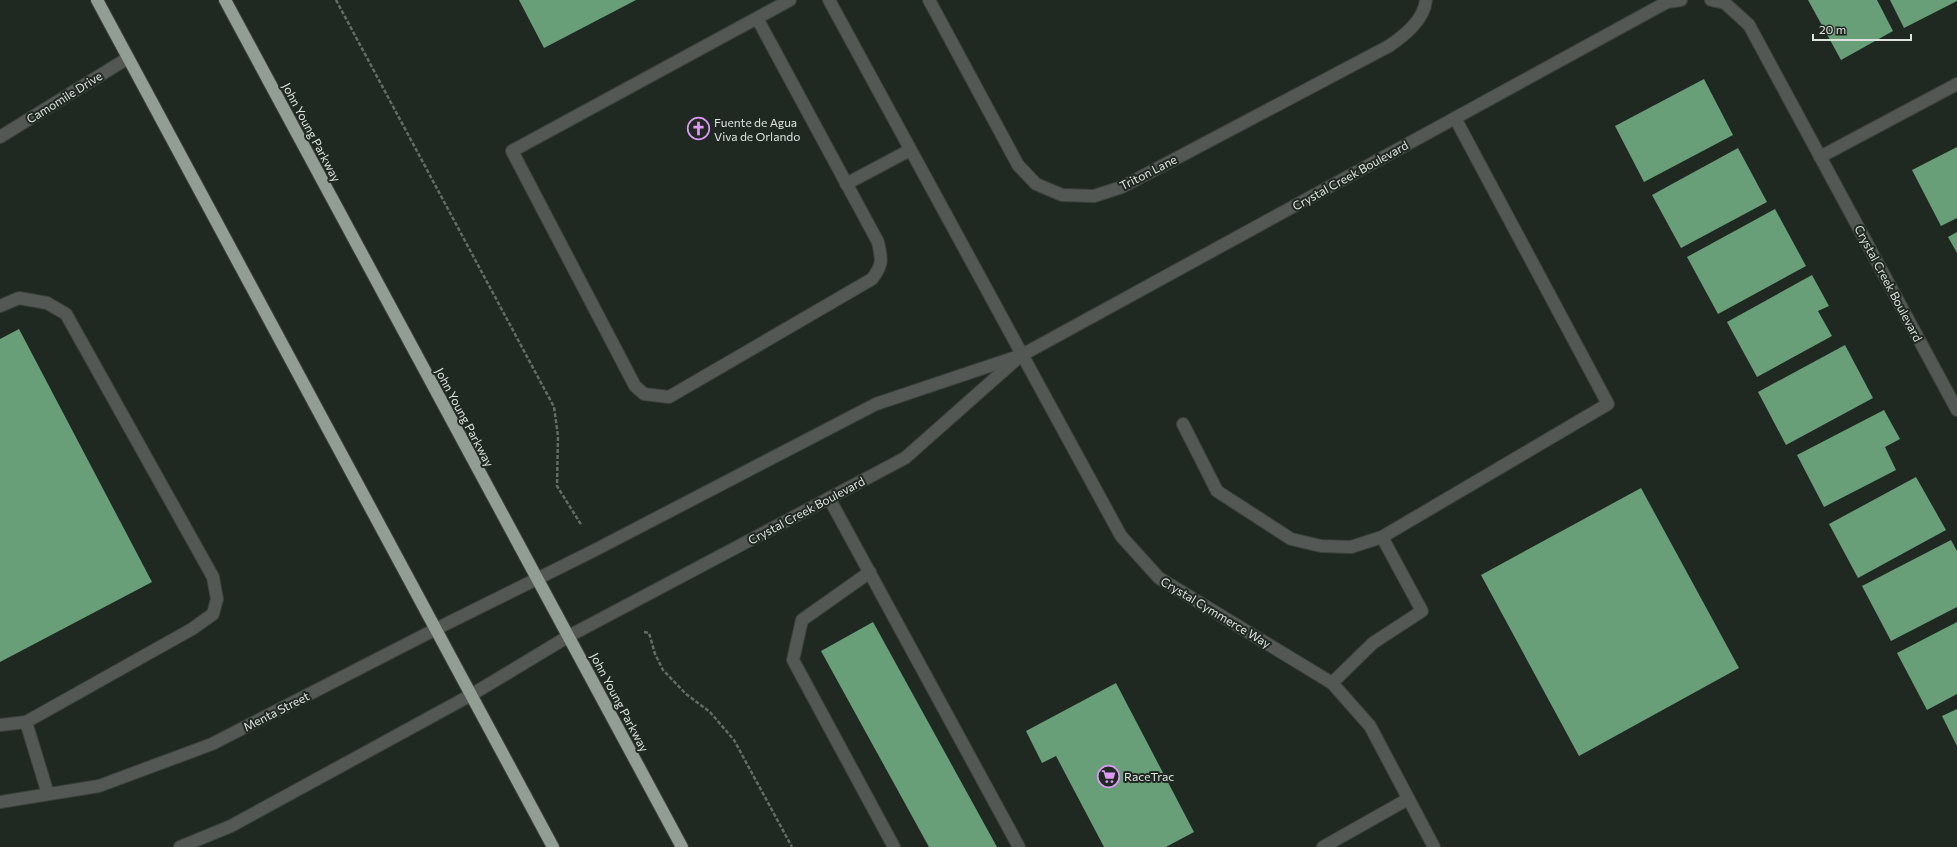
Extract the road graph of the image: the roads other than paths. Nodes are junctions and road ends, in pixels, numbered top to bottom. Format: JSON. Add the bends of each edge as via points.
{"nodes":[{"id":1,"x":97,"y":0,"type":"edge"},
{"id":2,"x":225,"y":0,"type":"edge"},
{"id":3,"x":790,"y":0,"type":"edge"},
{"id":4,"x":829,"y":0,"type":"edge"},
{"id":5,"x":930,"y":0,"type":"edge"},
{"id":6,"x":1426,"y":0,"type":"edge"},
{"id":7,"x":1681,"y":0,"type":"edge"},
{"id":8,"x":1711,"y":0,"type":"edge"},
{"id":9,"x":1667,"y":1,"type":"edge"},
{"id":10,"x":757,"y":18,"type":"junction"},
{"id":11,"x":128,"y":58,"type":"junction"},
{"id":12,"x":1957,"y":84,"type":"edge"},
{"id":13,"x":1455,"y":118,"type":"junction"},
{"id":14,"x":0,"y":137,"type":"edge"},
{"id":15,"x":910,"y":150,"type":"junction"},
{"id":16,"x":1820,"y":157,"type":"junction"},
{"id":17,"x":846,"y":184,"type":"junction"},
{"id":18,"x":0,"y":306,"type":"edge"},
{"id":19,"x":1022,"y":355,"type":"junction"},
{"id":20,"x":1957,"y":410,"type":"edge"},
{"id":21,"x":1183,"y":424,"type":"dead end"},
{"id":22,"x":829,"y":498,"type":"junction"},
{"id":23,"x":1382,"y":537,"type":"junction"},
{"id":24,"x":870,"y":572,"type":"junction"},
{"id":25,"x":537,"y":580,"type":"junction"},
{"id":26,"x":436,"y":629,"type":"junction"},
{"id":27,"x":569,"y":636,"type":"junction"},
{"id":28,"x":1332,"y":683,"type":"junction"},
{"id":29,"x":471,"y":695,"type":"junction"},
{"id":30,"x":26,"y":722,"type":"junction"},
{"id":31,"x":0,"y":725,"type":"edge"},
{"id":32,"x":48,"y":794,"type":"junction"},
{"id":33,"x":1408,"y":799,"type":"junction"},
{"id":34,"x":0,"y":802,"type":"edge"},
{"id":35,"x":180,"y":847,"type":"edge"},
{"id":36,"x":553,"y":847,"type":"edge"},
{"id":37,"x":682,"y":847,"type":"edge"},
{"id":38,"x":894,"y":847,"type":"edge"},
{"id":39,"x":1019,"y":847,"type":"edge"},
{"id":40,"x":1323,"y":847,"type":"edge"},
{"id":41,"x":1434,"y":847,"type":"edge"}],
"edges":[{"from":1,"to":11,"type":"highway"},
{"from":2,"to":25,"type":"highway","name":"John Young Parkway"},
{"from":3,"to":10,"type":"street"},
{"from":4,"to":15,"type":"street","name":"Crystal Cymmerce Way"},
{"from":5,"to":6,"type":"street","name":"Triton Lane","via":[[1018,165],[1036,184],[1062,195],[1094,196],[1122,187],[1389,46],[1410,31]]},
{"from":7,"to":9,"type":"street","name":"Crystal Creek Boulevard"},
{"from":8,"to":16,"type":"street","name":"Crystal Creek Boulevard","via":[[1725,3],[1749,25]]},
{"from":9,"to":13,"type":"street","name":"Crystal Creek Boulevard"},
{"from":10,"to":17,"type":"street"},
{"from":10,"to":17,"type":"street","via":[[512,151],[635,386],[644,394],[669,397],[872,279],[880,269],[881,255],[878,242]]},
{"from":11,"to":14,"type":"street","name":"Camomile Drive"},
{"from":11,"to":26,"type":"highway"},
{"from":12,"to":16,"type":"street"},
{"from":13,"to":19,"type":"street","name":"Crystal Creek Boulevard"},
{"from":13,"to":23,"type":"street","via":[[1608,404]]},
{"from":15,"to":17,"type":"street"},
{"from":15,"to":19,"type":"street","name":"Crystal Cymmerce Way"},
{"from":16,"to":20,"type":"street","name":"Crystal Creek Boulevard"},
{"from":18,"to":30,"type":"street","via":[[19,298],[47,303],[66,314],[213,577],[217,599],[213,614],[192,629]]},
{"from":19,"to":22,"type":"street","name":"Crystal Creek Boulevard","via":[[905,458]]},
{"from":19,"to":25,"type":"street","name":"Crystal Creek Boulevard","via":[[876,404]]},
{"from":19,"to":28,"type":"street","name":"Crystal Cymmerce Way","via":[[1121,536],[1159,578]]},
{"from":21,"to":23,"type":"street","via":[[1217,491],[1291,539],[1321,546],[1351,547]]},
{"from":22,"to":24,"type":"street"},
{"from":22,"to":27,"type":"street","name":"Crystal Creek Boulevard"},
{"from":23,"to":28,"type":"street","via":[[1422,612],[1373,643]]},
{"from":24,"to":38,"type":"street","via":[[802,620],[793,660]]},
{"from":24,"to":39,"type":"street"},
{"from":25,"to":26,"type":"street","name":"Menta Street"},
{"from":25,"to":27,"type":"highway","name":"John Young Parkway"},
{"from":26,"to":29,"type":"highway"},
{"from":26,"to":32,"type":"street","name":"Menta Street","via":[[212,744],[99,786]]},
{"from":27,"to":29,"type":"street"},
{"from":27,"to":37,"type":"highway","name":"John Young Parkway"},
{"from":28,"to":33,"type":"street","name":"Crystal Cymmerce Way","via":[[1370,726]]},
{"from":29,"to":35,"type":"street","via":[[231,826]]},
{"from":29,"to":36,"type":"highway"},
{"from":30,"to":31,"type":"street"},
{"from":30,"to":32,"type":"street"},
{"from":32,"to":34,"type":"street","name":"Menta Street"},
{"from":33,"to":40,"type":"street"},
{"from":33,"to":41,"type":"street","name":"Crystal Cymmerce Way"}]}
